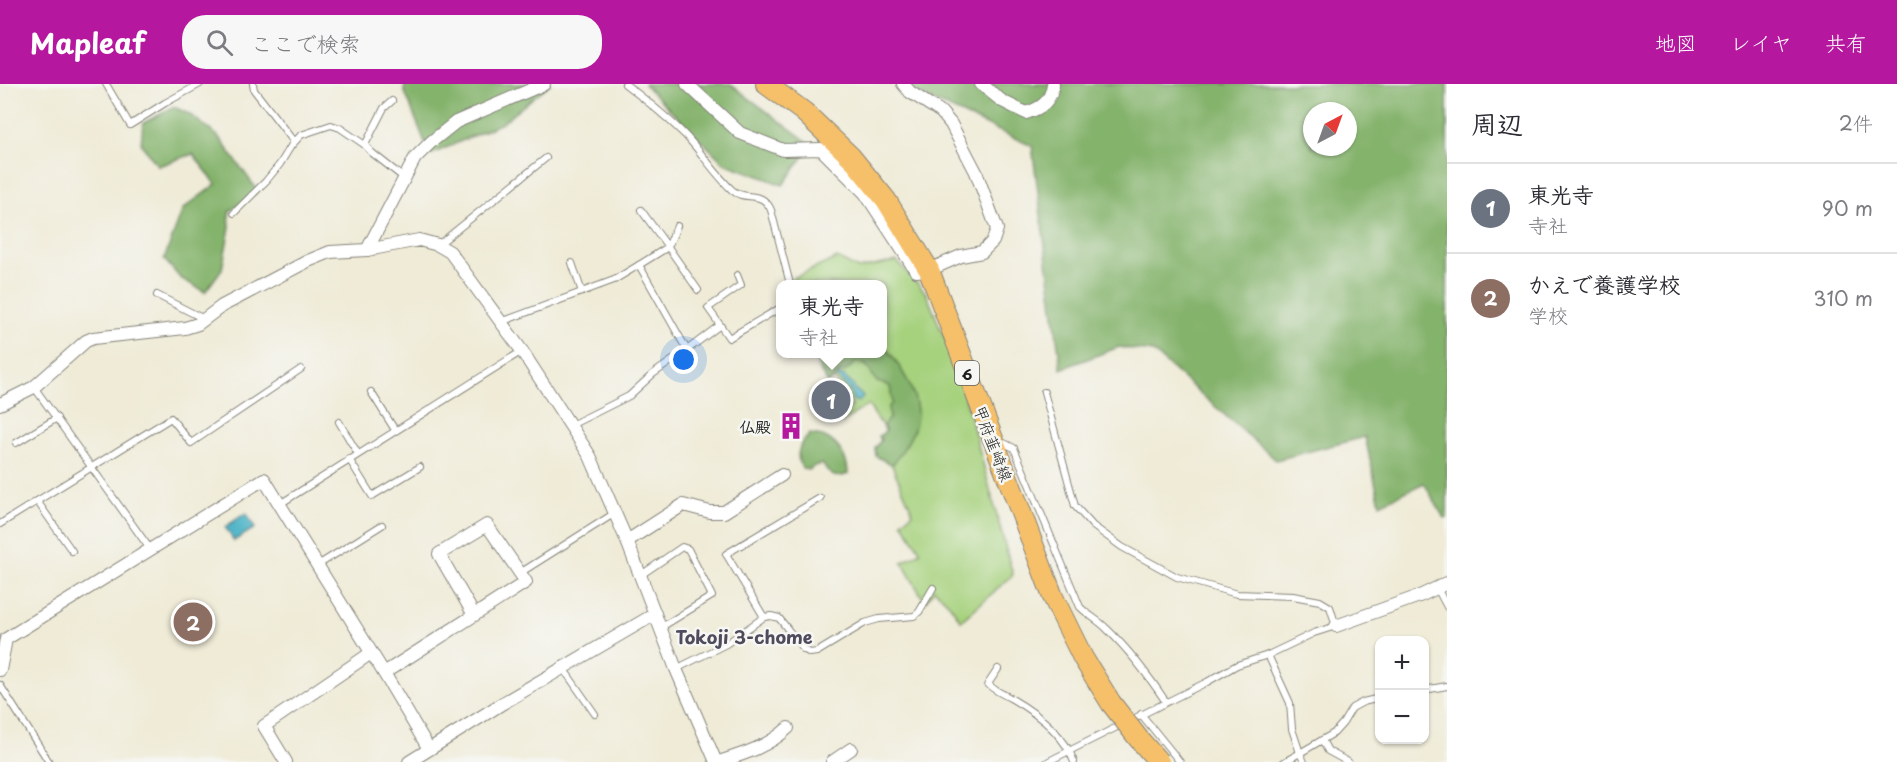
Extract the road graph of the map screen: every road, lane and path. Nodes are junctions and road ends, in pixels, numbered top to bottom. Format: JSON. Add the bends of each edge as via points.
{"nodes":[{"id":1,"x":106,"y":84,"type":"edge"},
{"id":2,"x":200,"y":84,"type":"edge"},
{"id":3,"x":253,"y":84,"type":"edge"},
{"id":4,"x":544,"y":84,"type":"edge"},
{"id":5,"x":625,"y":84,"type":"edge"},
{"id":6,"x":687,"y":84,"type":"edge"},
{"id":7,"x":766,"y":84,"type":"edge"},
{"id":8,"x":903,"y":84,"type":"edge"},
{"id":9,"x":981,"y":84,"type":"edge"},
{"id":10,"x":1053,"y":84,"type":"edge"},
{"id":11,"x":392,"y":101,"type":"dead end"},
{"id":12,"x":294,"y":142,"type":"junction"},
{"id":13,"x":365,"y":145,"type":"junction"},
{"id":14,"x":546,"y":158,"type":"dead end"},
{"id":15,"x":404,"y":178,"type":"junction"},
{"id":16,"x":641,"y":210,"type":"dead end"},
{"id":17,"x":234,"y":213,"type":"dead end"},
{"id":18,"x":677,"y":226,"type":"dead end"},
{"id":19,"x":438,"y":245,"type":"junction"},
{"id":20,"x":668,"y":247,"type":"junction"},
{"id":21,"x":367,"y":250,"type":"junction"},
{"id":22,"x":572,"y":263,"type":"dead end"},
{"id":23,"x":639,"y":265,"type":"junction"},
{"id":24,"x":928,"y":270,"type":"junction"},
{"id":25,"x":737,"y":275,"type":"dead end"},
{"id":26,"x":789,"y":280,"type":"edge"},
{"id":27,"x":698,"y":290,"type":"dead end"},
{"id":28,"x":582,"y":292,"type":"junction"},
{"id":29,"x":157,"y":295,"type":"dead end"},
{"id":30,"x":776,"y":310,"type":"edge"},
{"id":31,"x":204,"y":319,"type":"junction"},
{"id":32,"x":501,"y":322,"type":"junction"},
{"id":33,"x":720,"y":325,"type":"junction"},
{"id":34,"x":687,"y":350,"type":"junction"},
{"id":35,"x":522,"y":351,"type":"junction"},
{"id":36,"x":301,"y":369,"type":"dead end"},
{"id":37,"x":34,"y":387,"type":"junction"},
{"id":38,"x":371,"y":392,"type":"dead end"},
{"id":39,"x":1044,"y":392,"type":"dead end"},
{"id":40,"x":0,"y":404,"type":"edge"},
{"id":41,"x":57,"y":418,"type":"junction"},
{"id":42,"x":339,"y":422,"type":"dead end"},
{"id":43,"x":571,"y":425,"type":"junction"},
{"id":44,"x":395,"y":430,"type":"junction"},
{"id":45,"x":16,"y":444,"type":"dead end"},
{"id":46,"x":995,"y":447,"type":"junction"},
{"id":47,"x":358,"y":454,"type":"junction"},
{"id":48,"x":350,"y":459,"type":"junction"},
{"id":49,"x":92,"y":467,"type":"junction"},
{"id":50,"x":420,"y":467,"type":"dead end"},
{"id":51,"x":782,"y":475,"type":"dead end"},
{"id":52,"x":820,"y":498,"type":"dead end"},
{"id":53,"x":36,"y":501,"type":"junction"},
{"id":54,"x":280,"y":504,"type":"junction"},
{"id":55,"x":615,"y":513,"type":"junction"},
{"id":56,"x":0,"y":524,"type":"edge"},
{"id":57,"x":382,"y":525,"type":"dead end"},
{"id":58,"x":627,"y":541,"type":"junction"},
{"id":59,"x":150,"y":549,"type":"junction"},
{"id":60,"x":72,"y":550,"type":"dead end"},
{"id":61,"x":318,"y":566,"type":"junction"},
{"id":62,"x":520,"y":573,"type":"junction"},
{"id":63,"x":640,"y":575,"type":"junction"},
{"id":64,"x":1442,"y":585,"type":"edge"},
{"id":65,"x":933,"y":588,"type":"dead end"},
{"id":66,"x":1447,"y":607,"type":"edge"},
{"id":67,"x":655,"y":614,"type":"junction"},
{"id":68,"x":474,"y":615,"type":"junction"},
{"id":69,"x":764,"y":617,"type":"junction"},
{"id":70,"x":1336,"y":626,"type":"junction"},
{"id":71,"x":660,"y":628,"type":"junction"},
{"id":72,"x":371,"y":653,"type":"junction"},
{"id":73,"x":1268,"y":655,"type":"junction"},
{"id":74,"x":562,"y":668,"type":"junction"},
{"id":75,"x":676,"y":669,"type":"junction"},
{"id":76,"x":998,"y":669,"type":"dead end"},
{"id":77,"x":0,"y":670,"type":"edge"},
{"id":78,"x":384,"y":673,"type":"junction"},
{"id":79,"x":0,"y":685,"type":"edge"},
{"id":80,"x":1447,"y":686,"type":"edge"},
{"id":81,"x":1429,"y":689,"type":"edge"},
{"id":82,"x":1375,"y":699,"type":"edge"},
{"id":83,"x":1166,"y":702,"type":"junction"},
{"id":84,"x":595,"y":714,"type":"dead end"},
{"id":85,"x":1142,"y":714,"type":"junction"},
{"id":86,"x":788,"y":728,"type":"dead end"},
{"id":87,"x":1322,"y":740,"type":"junction"},
{"id":88,"x":429,"y":749,"type":"junction"},
{"id":89,"x":851,"y":749,"type":"dead end"},
{"id":90,"x":1070,"y":750,"type":"junction"},
{"id":91,"x":1300,"y":753,"type":"junction"},
{"id":92,"x":49,"y":762,"type":"edge"},
{"id":93,"x":286,"y":762,"type":"edge"},
{"id":94,"x":409,"y":762,"type":"edge"},
{"id":95,"x":717,"y":762,"type":"edge"},
{"id":96,"x":832,"y":762,"type":"edge"},
{"id":97,"x":1047,"y":762,"type":"edge"},
{"id":98,"x":1074,"y":762,"type":"edge"},
{"id":99,"x":1159,"y":762,"type":"edge"},
{"id":100,"x":1180,"y":762,"type":"edge"},
{"id":101,"x":1284,"y":762,"type":"edge"},
{"id":102,"x":1304,"y":762,"type":"edge"},
{"id":103,"x":1348,"y":762,"type":"edge"}],
"edges":[{"from":1,"to":2,"type":"lane","via":[[130,125]]},
{"from":3,"to":12,"type":"lane"},
{"from":4,"to":15,"type":"street","via":[[456,122],[415,158]]},
{"from":5,"to":26,"type":"lane","via":[[685,136],[733,190],[767,203]]},
{"from":6,"to":24,"type":"street","via":[[740,133],[783,150],[821,149],[865,193],[916,271]]},
{"from":7,"to":24,"type":"main road","name":"甲府韮崎線","number":"6","via":[[804,112],[851,156],[886,200]]},
{"from":8,"to":24,"type":"street","via":[[951,124],[976,172],[997,229],[993,241],[982,252]]},
{"from":9,"to":10,"type":"street","via":[[1002,101],[1026,112],[1047,102]]},
{"from":11,"to":13,"type":"lane","via":[[384,108]]},
{"from":12,"to":13,"type":"lane","via":[[301,135],[331,125]]},
{"from":12,"to":17,"type":"lane","via":[[266,181]]},
{"from":13,"to":15,"type":"lane"},
{"from":14,"to":19,"type":"lane"},
{"from":15,"to":21,"type":"street"},
{"from":16,"to":20,"type":"lane"},
{"from":18,"to":20,"type":"lane"},
{"from":19,"to":21,"type":"street","via":[[419,240]]},
{"from":19,"to":32,"type":"street","via":[[450,252]]},
{"from":20,"to":23,"type":"lane"},
{"from":20,"to":27,"type":"lane"},
{"from":21,"to":31,"type":"street","via":[[330,252],[308,261]]},
{"from":22,"to":28,"type":"lane"},
{"from":23,"to":28,"type":"lane"},
{"from":23,"to":34,"type":"lane"},
{"from":24,"to":46,"type":"main road","name":"甲府韮崎線","number":"6"},
{"from":25,"to":33,"type":"lane","via":[[741,285],[708,308]]},
{"from":28,"to":32,"type":"lane"},
{"from":29,"to":31,"type":"lane"},
{"from":30,"to":33,"type":"lane","via":[[729,338]]},
{"from":31,"to":37,"type":"street","via":[[185,328],[93,338]]},
{"from":32,"to":35,"type":"street"},
{"from":33,"to":34,"type":"lane"},
{"from":34,"to":43,"type":"lane","via":[[629,396]]},
{"from":35,"to":43,"type":"street"},
{"from":35,"to":44,"type":"lane"},
{"from":36,"to":49,"type":"lane","via":[[191,443],[171,418]]},
{"from":37,"to":40,"type":"street"},
{"from":37,"to":41,"type":"lane"},
{"from":38,"to":44,"type":"lane"},
{"from":39,"to":70,"type":"lane","via":[[1075,506],[1093,526],[1177,577],[1238,594],[1320,601],[1330,607]]},
{"from":41,"to":45,"type":"lane"},
{"from":41,"to":49,"type":"lane"},
{"from":42,"to":47,"type":"lane"},
{"from":43,"to":55,"type":"street","via":[[590,456]]},
{"from":44,"to":47,"type":"lane"},
{"from":46,"to":83,"type":"lane","via":[[1004,443],[1014,448],[1080,607],[1104,625],[1142,665]]},
{"from":46,"to":99,"type":"main road","name":"甲府韮崎線","number":"6","bridge":true,"via":[[1053,597],[1083,658],[1111,702]]},
{"from":47,"to":48,"type":"lane"},
{"from":48,"to":50,"type":"lane","via":[[372,495]]},
{"from":48,"to":54,"type":"lane"},
{"from":49,"to":53,"type":"lane"},
{"from":49,"to":59,"type":"lane"},
{"from":51,"to":58,"type":"street","via":[[724,512],[683,505]]},
{"from":52,"to":69,"type":"lane","via":[[726,554]]},
{"from":53,"to":56,"type":"lane"},
{"from":53,"to":60,"type":"lane"},
{"from":54,"to":59,"type":"street","via":[[264,479]]},
{"from":54,"to":61,"type":"street"},
{"from":55,"to":58,"type":"street"},
{"from":55,"to":62,"type":"lane"},
{"from":57,"to":61,"type":"lane"},
{"from":58,"to":63,"type":"street"},
{"from":59,"to":77,"type":"street","via":[[6,639]]},
{"from":61,"to":72,"type":"street"},
{"from":62,"to":68,"type":"street","via":[[526,582]]},
{"from":62,"to":68,"type":"street","via":[[487,525],[439,554]]},
{"from":63,"to":67,"type":"street"},
{"from":63,"to":71,"type":"lane","via":[[682,547],[688,549],[712,596]]},
{"from":64,"to":66,"type":"lane"},
{"from":64,"to":70,"type":"street","via":[[1422,596]]},
{"from":65,"to":69,"type":"lane","via":[[914,616],[865,623],[810,654],[779,618]]},
{"from":67,"to":71,"type":"street"},
{"from":67,"to":74,"type":"street"},
{"from":68,"to":78,"type":"street"},
{"from":69,"to":75,"type":"lane","via":[[726,644]]},
{"from":70,"to":73,"type":"lane"},
{"from":71,"to":75,"type":"street"},
{"from":72,"to":78,"type":"street"},
{"from":72,"to":93,"type":"street","via":[[264,726]]},
{"from":73,"to":83,"type":"lane","via":[[1237,665]]},
{"from":73,"to":91,"type":"lane","via":[[1290,703],[1292,729]]},
{"from":74,"to":84,"type":"lane"},
{"from":74,"to":88,"type":"street"},
{"from":75,"to":95,"type":"street"},
{"from":76,"to":90,"type":"lane","via":[[988,684],[990,687],[1057,732]]},
{"from":78,"to":88,"type":"street"},
{"from":79,"to":92,"type":"lane"},
{"from":80,"to":81,"type":"lane"},
{"from":82,"to":87,"type":"lane","via":[[1352,708],[1334,733]]},
{"from":83,"to":85,"type":"lane"},
{"from":85,"to":90,"type":"lane"},
{"from":85,"to":100,"type":"lane"},
{"from":86,"to":95,"type":"street","via":[[777,739]]},
{"from":87,"to":91,"type":"lane"},
{"from":87,"to":103,"type":"lane","via":[[1328,751]]},
{"from":88,"to":94,"type":"street"},
{"from":89,"to":96,"type":"street"},
{"from":90,"to":97,"type":"lane"},
{"from":90,"to":98,"type":"lane"},
{"from":91,"to":101,"type":"lane"},
{"from":91,"to":102,"type":"lane"}]}
